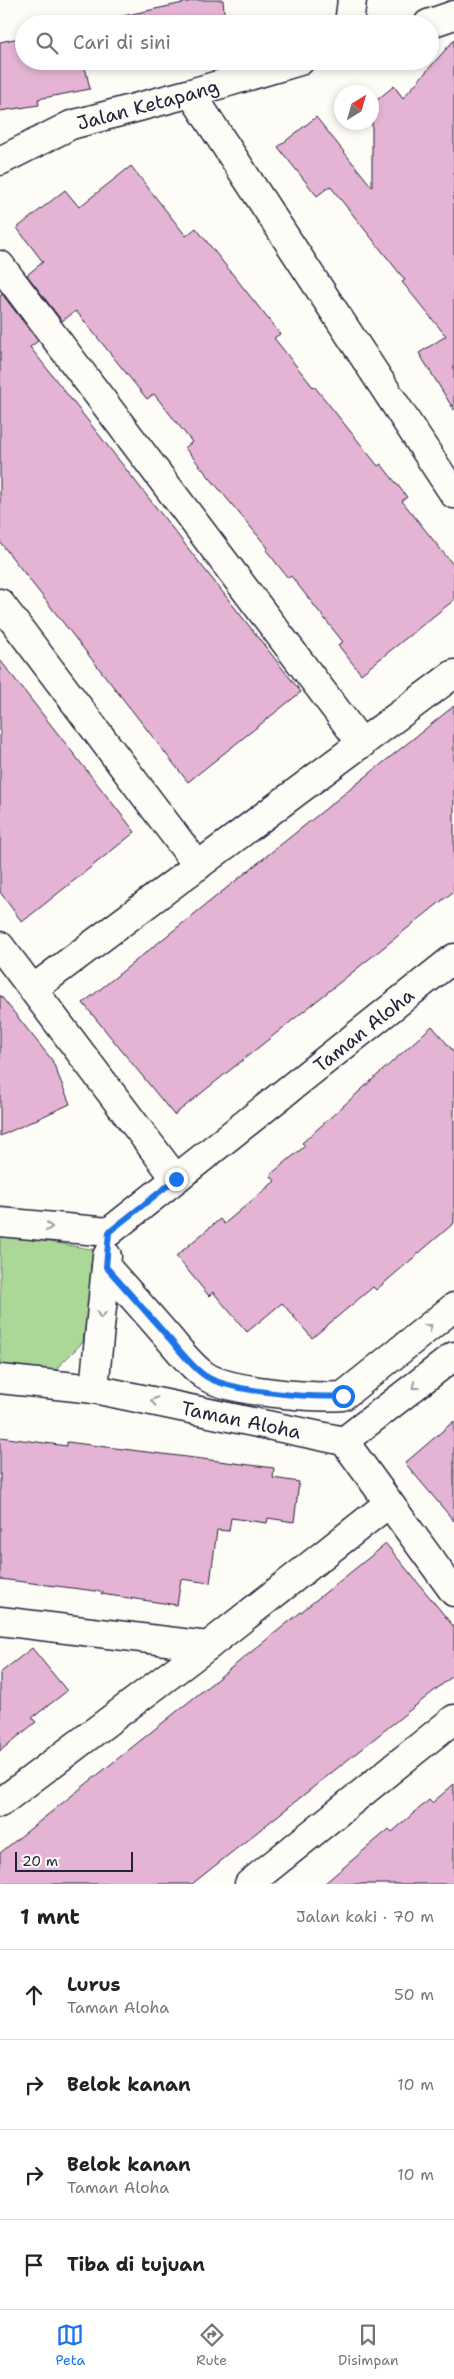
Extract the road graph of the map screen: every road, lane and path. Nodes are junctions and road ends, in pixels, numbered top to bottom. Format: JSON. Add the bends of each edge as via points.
{"nodes":[{"id":1,"x":352,"y":0,"type":"edge"},
{"id":2,"x":350,"y":15,"type":"edge"},
{"id":3,"x":269,"y":70,"type":"edge"},
{"id":4,"x":191,"y":93,"type":"junction"},
{"id":5,"x":0,"y":161,"type":"edge"},
{"id":6,"x":0,"y":265,"type":"edge"},
{"id":7,"x":454,"y":494,"type":"edge"},
{"id":8,"x":0,"y":603,"type":"edge"},
{"id":9,"x":454,"y":674,"type":"edge"},
{"id":10,"x":362,"y":744,"type":"junction"},
{"id":11,"x":198,"y":866,"type":"junction"},
{"id":12,"x":0,"y":946,"type":"edge"},
{"id":13,"x":454,"y":958,"type":"edge"},
{"id":14,"x":33,"y":989,"type":"junction"},
{"id":15,"x":176,"y":1179,"type":"junction"},
{"id":16,"x":0,"y":1222,"type":"edge"},
{"id":17,"x":109,"y":1232,"type":"junction"},
{"id":18,"x":106,"y":1267,"type":"junction"},
{"id":19,"x":454,"y":1307,"type":"edge"},
{"id":20,"x":454,"y":1356,"type":"edge"},
{"id":21,"x":0,"y":1379,"type":"edge"},
{"id":22,"x":94,"y":1389,"type":"junction"},
{"id":23,"x":344,"y":1441,"type":"junction"},
{"id":24,"x":389,"y":1503,"type":"junction"},
{"id":25,"x":454,"y":1592,"type":"edge"},
{"id":26,"x":0,"y":1621,"type":"edge"},
{"id":27,"x":208,"y":1646,"type":"junction"},
{"id":28,"x":454,"y":1719,"type":"edge"},
{"id":29,"x":0,"y":1803,"type":"edge"},
{"id":30,"x":249,"y":1884,"type":"edge"}],
"edges":[{"from":1,"to":2,"type":"street"},
{"from":3,"to":4,"type":"street","name":"Jalan Ketapang"},
{"from":4,"to":5,"type":"street","name":"Jalan Ketapang","via":[[71,124]]},
{"from":4,"to":7,"type":"street"},
{"from":6,"to":10,"type":"street"},
{"from":8,"to":11,"type":"street"},
{"from":9,"to":10,"type":"street"},
{"from":10,"to":11,"type":"street"},
{"from":11,"to":14,"type":"street"},
{"from":12,"to":14,"type":"street"},
{"from":13,"to":15,"type":"street","name":"Taman Aloha"},
{"from":14,"to":15,"type":"street"},
{"from":15,"to":17,"type":"street","name":"Taman Aloha"},
{"from":16,"to":17,"type":"street","one_way":true},
{"from":17,"to":18,"type":"street"},
{"from":18,"to":19,"type":"street","name":"Taman Aloha","one_way":true,"via":[[205,1376],[224,1384],[297,1396],[343,1396]]},
{"from":18,"to":22,"type":"street","one_way":true},
{"from":20,"to":23,"type":"street","one_way":true},
{"from":21,"to":22,"type":"street","name":"Taman Aloha"},
{"from":23,"to":22,"type":"street","name":"Taman Aloha","one_way":true},
{"from":23,"to":24,"type":"street"},
{"from":24,"to":25,"type":"street"},
{"from":24,"to":27,"type":"street"},
{"from":26,"to":27,"type":"street"},
{"from":27,"to":29,"type":"street"},
{"from":28,"to":30,"type":"street"}]}
